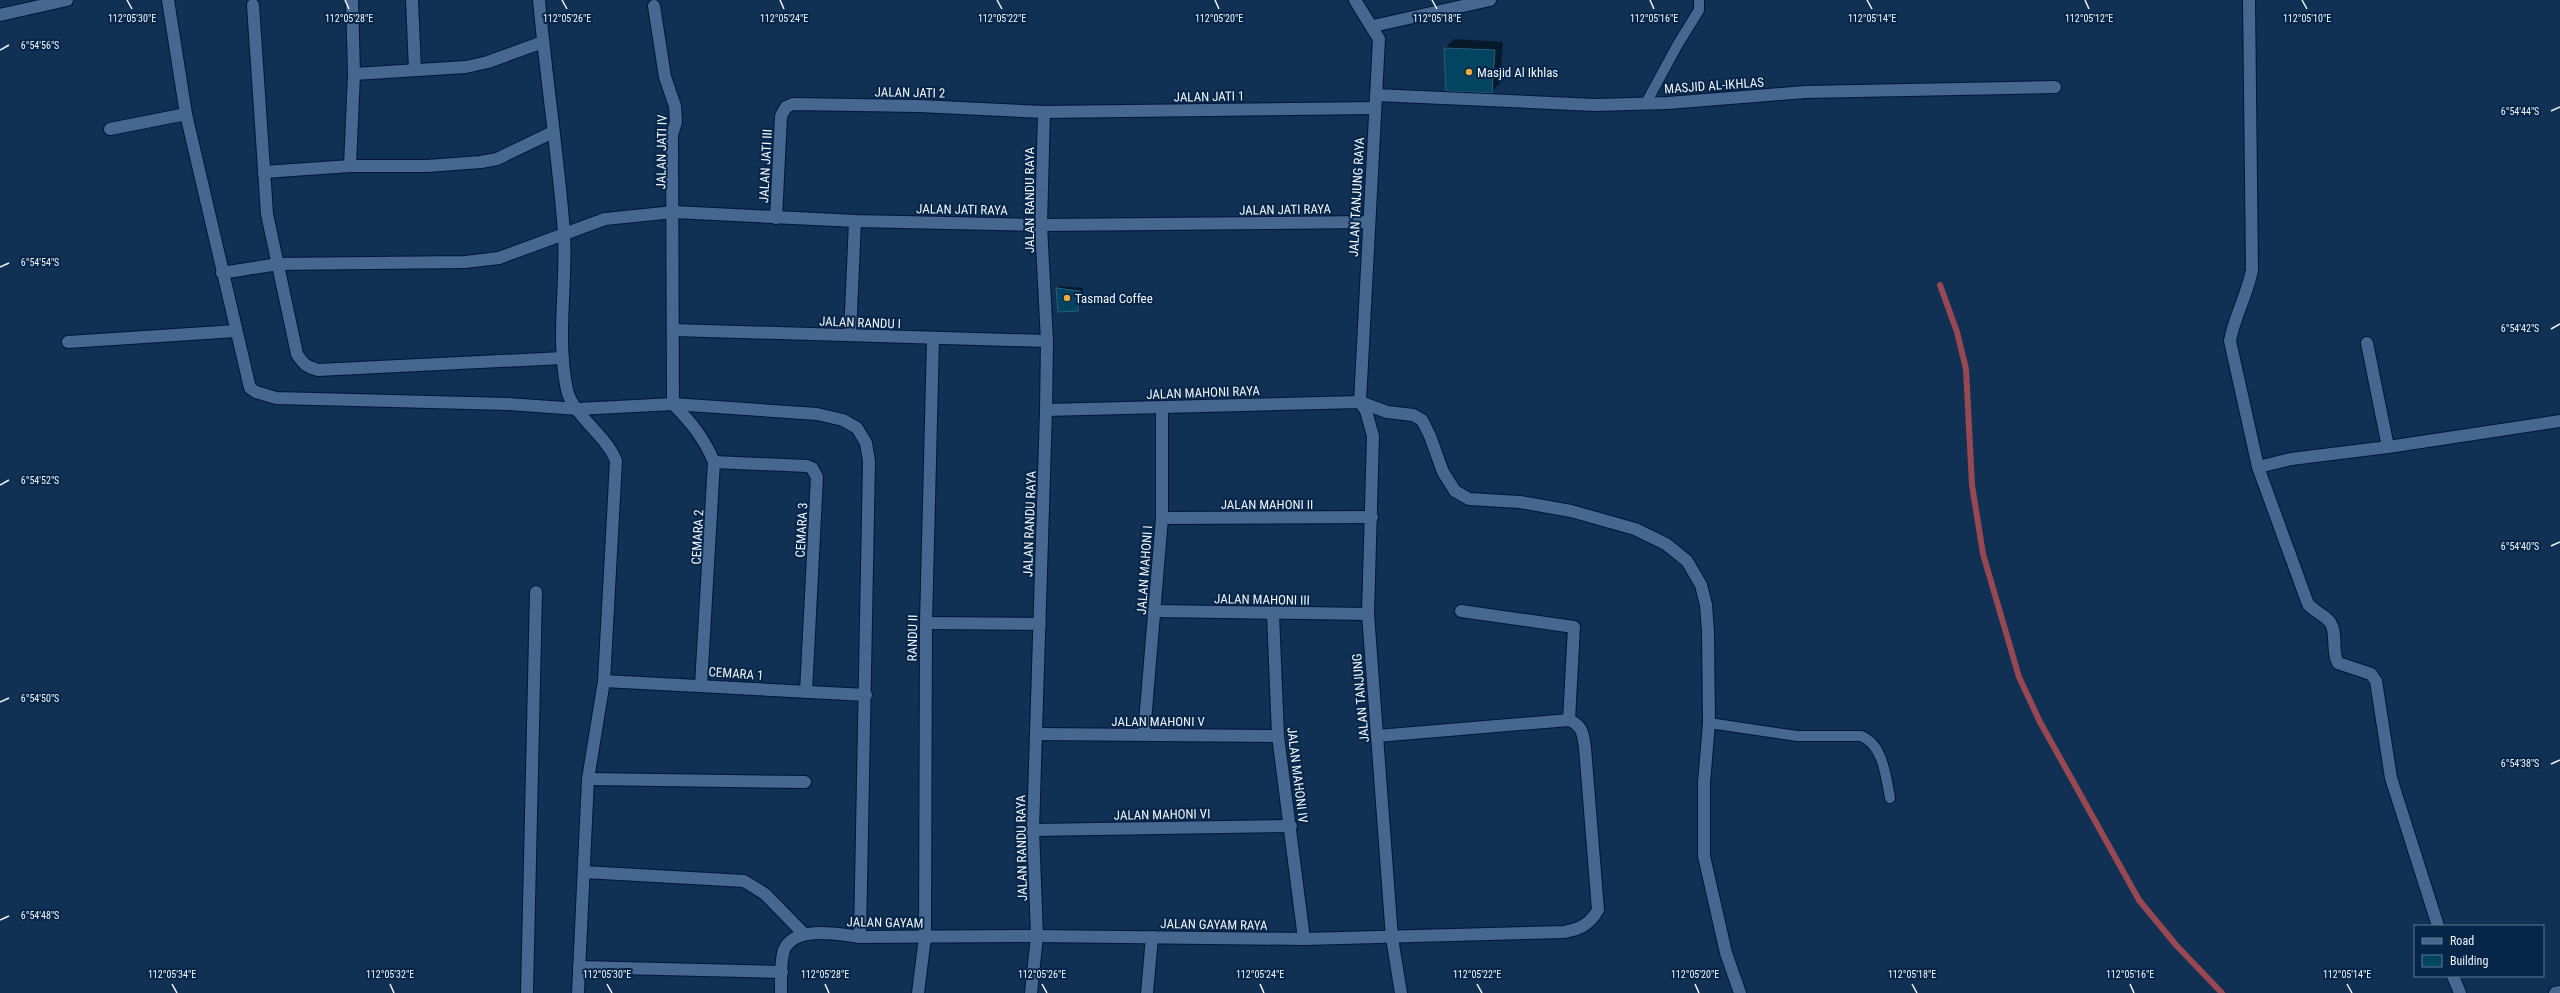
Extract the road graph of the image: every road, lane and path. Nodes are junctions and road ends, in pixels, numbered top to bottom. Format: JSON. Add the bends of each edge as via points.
{"nodes":[{"id":1,"x":67,"y":0,"type":"edge"},
{"id":2,"x":168,"y":0,"type":"edge"},
{"id":3,"x":352,"y":0,"type":"edge"},
{"id":4,"x":412,"y":0,"type":"edge"},
{"id":5,"x":539,"y":0,"type":"edge"},
{"id":6,"x":1355,"y":0,"type":"edge"},
{"id":7,"x":1490,"y":0,"type":"edge"},
{"id":8,"x":1699,"y":0,"type":"edge"},
{"id":9,"x":2249,"y":0,"type":"edge"},
{"id":10,"x":253,"y":5,"type":"dead end"},
{"id":11,"x":654,"y":6,"type":"dead end"},
{"id":12,"x":0,"y":14,"type":"edge"},
{"id":13,"x":1373,"y":26,"type":"junction"},
{"id":14,"x":543,"y":42,"type":"junction"},
{"id":15,"x":415,"y":70,"type":"junction"},
{"id":16,"x":354,"y":74,"type":"junction"},
{"id":17,"x":2055,"y":87,"type":"dead end"},
{"id":18,"x":1376,"y":95,"type":"junction"},
{"id":19,"x":1646,"y":103,"type":"junction"},
{"id":20,"x":1375,"y":108,"type":"junction"},
{"id":21,"x":1044,"y":112,"type":"junction"},
{"id":22,"x":186,"y":114,"type":"junction"},
{"id":23,"x":781,"y":116,"type":"joint"},
{"id":24,"x":110,"y":129,"type":"dead end"},
{"id":25,"x":552,"y":132,"type":"junction"},
{"id":26,"x":350,"y":166,"type":"junction"},
{"id":27,"x":264,"y":172,"type":"junction"},
{"id":28,"x":674,"y":212,"type":"junction"},
{"id":29,"x":776,"y":218,"type":"junction"},
{"id":30,"x":855,"y":221,"type":"junction"},
{"id":31,"x":1369,"y":222,"type":"junction"},
{"id":32,"x":1041,"y":225,"type":"junction"},
{"id":33,"x":564,"y":234,"type":"junction"},
{"id":34,"x":278,"y":264,"type":"junction"},
{"id":35,"x":222,"y":273,"type":"junction"},
{"id":36,"x":673,"y":330,"type":"junction"},
{"id":37,"x":236,"y":331,"type":"junction"},
{"id":38,"x":850,"y":335,"type":"junction"},
{"id":39,"x":933,"y":339,"type":"junction"},
{"id":40,"x":1047,"y":341,"type":"junction"},
{"id":41,"x":68,"y":342,"type":"dead end"},
{"id":42,"x":2367,"y":343,"type":"dead end"},
{"id":43,"x":563,"y":358,"type":"junction"},
{"id":44,"x":1360,"y":402,"type":"junction"},
{"id":45,"x":673,"y":404,"type":"junction"},
{"id":46,"x":1162,"y":407,"type":"junction"},
{"id":47,"x":578,"y":409,"type":"junction"},
{"id":48,"x":1046,"y":410,"type":"junction"},
{"id":49,"x":2560,"y":421,"type":"edge"},
{"id":50,"x":2388,"y":447,"type":"junction"},
{"id":51,"x":714,"y":462,"type":"junction"},
{"id":52,"x":2258,"y":467,"type":"junction"},
{"id":53,"x":1372,"y":517,"type":"junction"},
{"id":54,"x":1162,"y":518,"type":"junction"},
{"id":55,"x":536,"y":592,"type":"dead end"},
{"id":56,"x":1155,"y":611,"type":"junction"},
{"id":57,"x":1461,"y":611,"type":"dead end"},
{"id":58,"x":1272,"y":614,"type":"junction"},
{"id":59,"x":1368,"y":614,"type":"junction"},
{"id":60,"x":926,"y":623,"type":"junction"},
{"id":61,"x":1040,"y":624,"type":"junction"},
{"id":62,"x":604,"y":681,"type":"junction"},
{"id":63,"x":701,"y":685,"type":"junction"},
{"id":64,"x":806,"y":692,"type":"junction"},
{"id":65,"x":866,"y":695,"type":"junction"},
{"id":66,"x":1569,"y":720,"type":"junction"},
{"id":67,"x":1708,"y":723,"type":"junction"},
{"id":68,"x":1036,"y":734,"type":"junction"},
{"id":69,"x":1144,"y":734,"type":"junction"},
{"id":70,"x":1278,"y":736,"type":"junction"},
{"id":71,"x":1377,"y":736,"type":"junction"},
{"id":72,"x":588,"y":779,"type":"junction"},
{"id":73,"x":805,"y":782,"type":"dead end"},
{"id":74,"x":1890,"y":798,"type":"dead end"},
{"id":75,"x":1291,"y":826,"type":"junction"},
{"id":76,"x":1033,"y":830,"type":"junction"},
{"id":77,"x":584,"y":872,"type":"junction"},
{"id":78,"x":2438,"y":925,"type":"edge"},
{"id":79,"x":803,"y":933,"type":"junction"},
{"id":80,"x":1037,"y":936,"type":"junction"},
{"id":81,"x":860,"y":937,"type":"junction"},
{"id":82,"x":925,"y":937,"type":"junction"},
{"id":83,"x":1152,"y":938,"type":"junction"},
{"id":84,"x":1392,"y":938,"type":"junction"},
{"id":85,"x":1304,"y":939,"type":"junction"},
{"id":86,"x":579,"y":967,"type":"junction"},
{"id":87,"x":782,"y":972,"type":"junction"},
{"id":88,"x":2453,"y":977,"type":"edge"},
{"id":89,"x":2560,"y":992,"type":"edge"},
{"id":90,"x":527,"y":993,"type":"edge"},
{"id":91,"x":578,"y":993,"type":"edge"},
{"id":92,"x":781,"y":993,"type":"edge"},
{"id":93,"x":918,"y":993,"type":"edge"},
{"id":94,"x":1031,"y":993,"type":"edge"},
{"id":95,"x":1147,"y":993,"type":"edge"},
{"id":96,"x":1401,"y":993,"type":"edge"},
{"id":97,"x":1740,"y":993,"type":"edge"},
{"id":98,"x":2460,"y":993,"type":"edge"},
{"id":99,"x":2555,"y":993,"type":"edge"}],
"edges":[{"from":1,"to":12,"type":"street"},
{"from":2,"to":22,"type":"street"},
{"from":3,"to":16,"type":"street"},
{"from":4,"to":15,"type":"street"},
{"from":5,"to":14,"type":"street"},
{"from":6,"to":13,"type":"street","name":"JALAN TANJUNG RAYA"},
{"from":7,"to":13,"type":"street"},
{"from":8,"to":19,"type":"lane","via":[[1699,10]]},
{"from":9,"to":52,"type":"street","via":[[2252,270],[2248,292],[2232,327],[2230,341]]},
{"from":10,"to":27,"type":"street"},
{"from":11,"to":28,"type":"street","name":"JALAN JATI IV","via":[[665,77],[676,114],[672,136]]},
{"from":13,"to":18,"type":"street","name":"JALAN TANJUNG RAYA","via":[[1379,39]]},
{"from":14,"to":15,"type":"street","via":[[488,62],[466,67]]},
{"from":14,"to":25,"type":"street"},
{"from":15,"to":16,"type":"street"},
{"from":16,"to":26,"type":"street"},
{"from":17,"to":19,"type":"street","name":"MASJID AL-IKHLAS","via":[[1805,92]]},
{"from":18,"to":19,"type":"street","name":"MASJID AL-IKHLAS","via":[[1595,105]]},
{"from":18,"to":20,"type":"street","name":"JALAN TANJUNG RAYA"},
{"from":20,"to":21,"type":"street","name":"JALAN JATI 1"},
{"from":20,"to":31,"type":"street","name":"JALAN TANJUNG RAYA"},
{"from":21,"to":23,"type":"street","name":"JALAN JATI 2","via":[[919,106],[793,104],[786,108]]},
{"from":21,"to":32,"type":"street","name":"JALAN RANDU RAYA"},
{"from":22,"to":24,"type":"street"},
{"from":22,"to":35,"type":"street"},
{"from":23,"to":29,"type":"street","name":"JALAN JATI III"},
{"from":25,"to":26,"type":"street","via":[[497,159],[481,162],[427,166]]},
{"from":25,"to":33,"type":"street"},
{"from":26,"to":27,"type":"street"},
{"from":27,"to":34,"type":"street","via":[[267,214]]},
{"from":28,"to":29,"type":"street","name":"JALAN JATI RAYA"},
{"from":28,"to":33,"type":"street","via":[[605,220]]},
{"from":28,"to":36,"type":"street","name":"JALAN JATI IV"},
{"from":29,"to":30,"type":"street","name":"JALAN JATI RAYA"},
{"from":30,"to":32,"type":"street","name":"JALAN JATI RAYA"},
{"from":30,"to":38,"type":"street"},
{"from":31,"to":32,"type":"street","name":"JALAN JATI RAYA"},
{"from":31,"to":44,"type":"street","name":"JALAN TANJUNG RAYA"},
{"from":32,"to":40,"type":"street","name":"JALAN RANDU RAYA"},
{"from":33,"to":34,"type":"street","via":[[499,258],[465,262]]},
{"from":33,"to":43,"type":"street"},
{"from":34,"to":35,"type":"street"},
{"from":34,"to":43,"type":"street","via":[[297,354],[307,367],[318,370]]},
{"from":35,"to":37,"type":"street"},
{"from":36,"to":38,"type":"street","name":"JALAN RANDU I"},
{"from":36,"to":45,"type":"street","name":"JALAN JATI IV"},
{"from":37,"to":41,"type":"street"},
{"from":37,"to":47,"type":"street","via":[[250,388],[276,398],[508,404]]},
{"from":38,"to":39,"type":"street","name":"JALAN RANDU I"},
{"from":39,"to":40,"type":"street","name":"JALAN RANDU I"},
{"from":39,"to":60,"type":"street","name":"RANDU II"},
{"from":40,"to":48,"type":"street","name":"JALAN RANDU RAYA"},
{"from":42,"to":50,"type":"street"},
{"from":43,"to":47,"type":"street","via":[[567,392]]},
{"from":44,"to":46,"type":"street","name":"JALAN MAHONI RAYA"},
{"from":44,"to":53,"type":"street","name":"JALAN TANJUNG","via":[[1366,411],[1373,436]]},
{"from":44,"to":67,"type":"street","via":[[1387,412],[1413,415],[1422,420],[1443,472],[1456,491],[1469,499],[1520,502],[1571,511],[1635,529],[1666,544],[1687,561],[1701,585],[1706,605]]},
{"from":45,"to":47,"type":"street"},
{"from":45,"to":51,"type":"street","name":"CEMARA 2","via":[[704,440]]},
{"from":45,"to":65,"type":"street","via":[[817,414],[843,420],[857,428],[866,443],[869,461]]},
{"from":46,"to":48,"type":"street","name":"JALAN MAHONI RAYA"},
{"from":46,"to":54,"type":"street","name":"JALAN MAHONI I"},
{"from":47,"to":62,"type":"street","via":[[612,450],[616,461]]},
{"from":48,"to":61,"type":"street","name":"JALAN RANDU RAYA"},
{"from":49,"to":50,"type":"street"},
{"from":50,"to":52,"type":"street","via":[[2299,457]]},
{"from":51,"to":63,"type":"street","name":"CEMARA 2"},
{"from":51,"to":64,"type":"street","name":"CEMARA 3","via":[[807,466],[812,468],[817,478]]},
{"from":52,"to":78,"type":"street","via":[[2308,604],[2332,627],[2338,663],[2371,674],[2376,681],[2391,778]]},
{"from":53,"to":54,"type":"street","name":"JALAN MAHONI II"},
{"from":53,"to":59,"type":"street","name":"JALAN TANJUNG"},
{"from":54,"to":56,"type":"street","name":"JALAN MAHONI I"},
{"from":55,"to":90,"type":"street"},
{"from":56,"to":58,"type":"street","name":"JALAN MAHONI III"},
{"from":56,"to":69,"type":"street","name":"JALAN MAHONI I"},
{"from":57,"to":66,"type":"street","via":[[1574,626]]},
{"from":58,"to":59,"type":"street","name":"JALAN MAHONI III"},
{"from":58,"to":70,"type":"street","name":"JALAN MAHONI IV"},
{"from":59,"to":71,"type":"street","name":"JALAN TANJUNG"},
{"from":60,"to":61,"type":"street"},
{"from":60,"to":82,"type":"street","name":"RANDU II"},
{"from":61,"to":68,"type":"street","name":"JALAN RANDU RAYA"},
{"from":62,"to":63,"type":"street","name":"CEMARA 1"},
{"from":62,"to":72,"type":"street"},
{"from":63,"to":64,"type":"street","name":"CEMARA 1"},
{"from":64,"to":65,"type":"street","name":"CEMARA 1"},
{"from":65,"to":81,"type":"street"},
{"from":66,"to":71,"type":"street"},
{"from":66,"to":84,"type":"street","name":"JALAN GAYAM RAYA","via":[[1582,729],[1585,748],[1598,910],[1591,921],[1581,929],[1564,932]]},
{"from":67,"to":74,"type":"lane","via":[[1797,736],[1861,736],[1870,739],[1880,756]]},
{"from":67,"to":97,"type":"street","via":[[1704,783],[1704,856],[1726,953]]},
{"from":68,"to":69,"type":"street","name":"JALAN MAHONI V"},
{"from":68,"to":76,"type":"street","name":"JALAN RANDU RAYA"},
{"from":69,"to":70,"type":"street","name":"JALAN MAHONI V"},
{"from":70,"to":75,"type":"street","name":"JALAN MAHONI IV"},
{"from":71,"to":84,"type":"street","name":"JALAN TANJUNG"},
{"from":72,"to":73,"type":"street"},
{"from":72,"to":77,"type":"street"},
{"from":75,"to":76,"type":"street","name":"JALAN MAHONI VI"},
{"from":75,"to":85,"type":"street","name":"JALAN MAHONI IV"},
{"from":76,"to":80,"type":"street","name":"JALAN RANDU RAYA"},
{"from":77,"to":79,"type":"street","via":[[744,881],[765,894]]},
{"from":77,"to":86,"type":"street"},
{"from":79,"to":81,"type":"street","name":"JALAN GAYAM"},
{"from":79,"to":87,"type":"street","via":[[789,941],[784,951]]},
{"from":80,"to":82,"type":"street","name":"JALAN GAYAM"},
{"from":80,"to":83,"type":"street","name":"JALAN GAYAM RAYA"},
{"from":80,"to":94,"type":"street","name":"JALAN RANDU RAYA"},
{"from":81,"to":82,"type":"street","name":"JALAN GAYAM"},
{"from":82,"to":93,"type":"street","name":"RANDU II"},
{"from":83,"to":85,"type":"street","name":"JALAN GAYAM RAYA"},
{"from":83,"to":95,"type":"street"},
{"from":84,"to":85,"type":"street","name":"JALAN GAYAM RAYA"},
{"from":84,"to":96,"type":"street","name":"JALAN TANJUNG"},
{"from":86,"to":87,"type":"street"},
{"from":86,"to":91,"type":"street"},
{"from":87,"to":92,"type":"street"},
{"from":88,"to":98,"type":"street"},
{"from":89,"to":99,"type":"street"}]}
